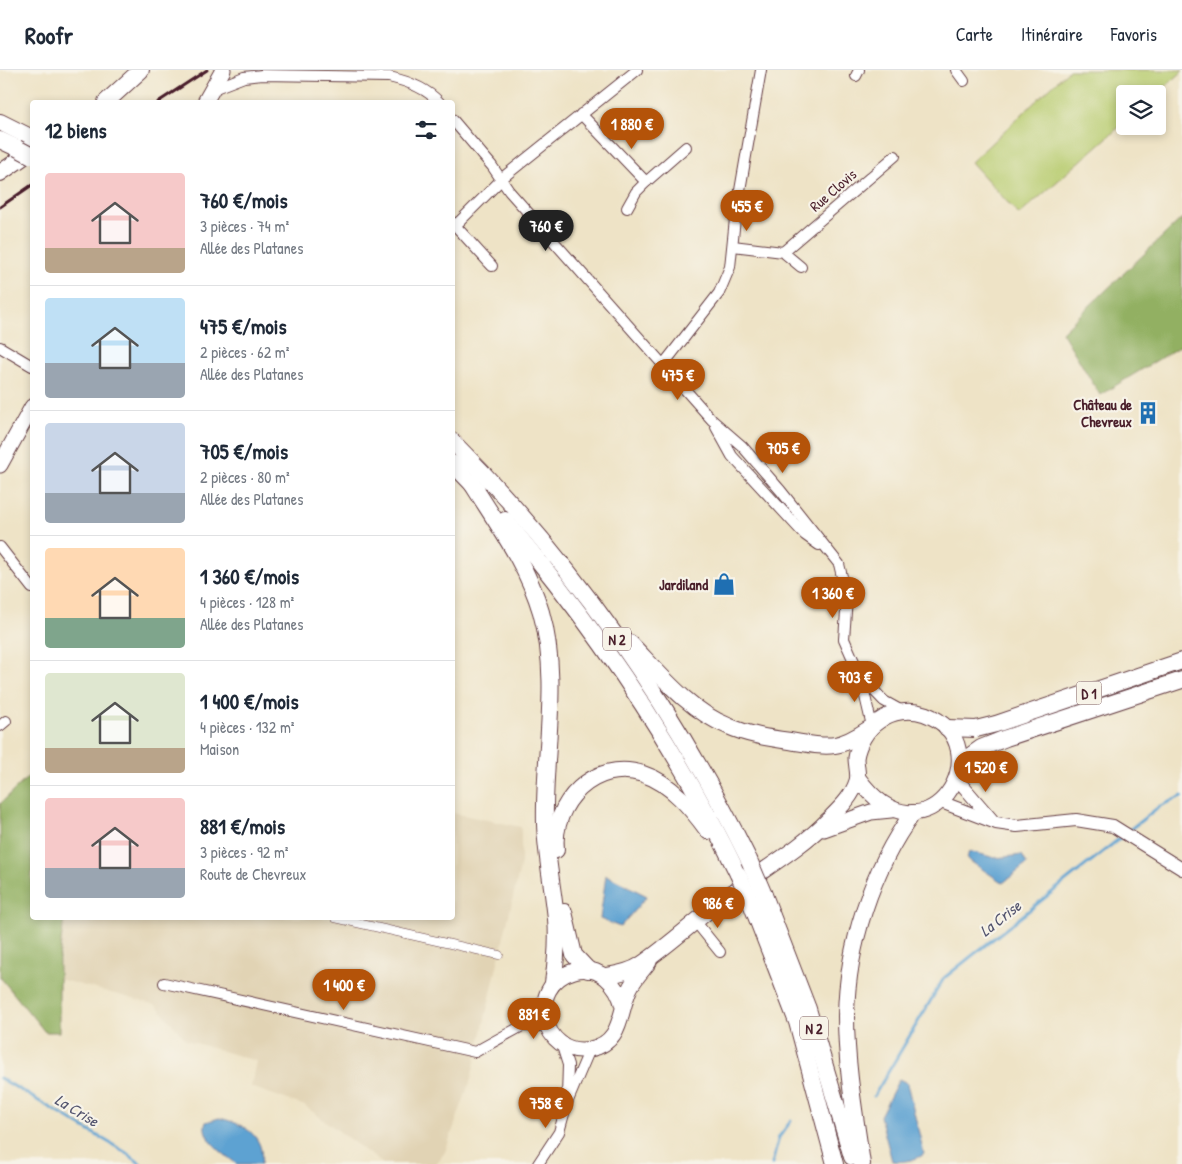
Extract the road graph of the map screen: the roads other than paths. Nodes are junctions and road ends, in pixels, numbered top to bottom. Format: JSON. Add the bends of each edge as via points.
{"nodes":[{"id":1,"x":132,"y":70,"type":"edge"},
{"id":2,"x":141,"y":70,"type":"edge"},
{"id":3,"x":223,"y":70,"type":"edge"},
{"id":4,"x":637,"y":70,"type":"edge"},
{"id":5,"x":760,"y":70,"type":"edge"},
{"id":6,"x":956,"y":70,"type":"edge"},
{"id":7,"x":243,"y":72,"type":"edge"},
{"id":8,"x":288,"y":73,"type":"edge"},
{"id":9,"x":964,"y":81,"type":"dead end"},
{"id":10,"x":213,"y":89,"type":"junction"},
{"id":11,"x":102,"y":100,"type":"edge"},
{"id":12,"x":108,"y":100,"type":"edge"},
{"id":13,"x":206,"y":100,"type":"edge"},
{"id":14,"x":437,"y":100,"type":"edge"},
{"id":15,"x":581,"y":114,"type":"junction"},
{"id":16,"x":0,"y":122,"type":"edge"},
{"id":17,"x":455,"y":123,"type":"edge"},
{"id":18,"x":30,"y":137,"type":"edge"},
{"id":19,"x":0,"y":140,"type":"edge"},
{"id":20,"x":686,"y":148,"type":"dead end"},
{"id":21,"x":25,"y":150,"type":"edge"},
{"id":22,"x":895,"y":156,"type":"dead end"},
{"id":23,"x":30,"y":158,"type":"edge"},
{"id":24,"x":0,"y":173,"type":"edge"},
{"id":25,"x":502,"y":179,"type":"junction"},
{"id":26,"x":0,"y":180,"type":"edge"},
{"id":27,"x":646,"y":182,"type":"junction"},
{"id":28,"x":627,"y":208,"type":"dead end"},
{"id":29,"x":455,"y":222,"type":"edge"},
{"id":30,"x":455,"y":224,"type":"edge"},
{"id":31,"x":733,"y":246,"type":"junction"},
{"id":32,"x":783,"y":252,"type":"junction"},
{"id":33,"x":492,"y":266,"type":"dead end"},
{"id":34,"x":801,"y":267,"type":"dead end"},
{"id":35,"x":0,"y":347,"type":"edge"},
{"id":36,"x":30,"y":365,"type":"edge"},
{"id":37,"x":663,"y":365,"type":"junction"},
{"id":38,"x":30,"y":411,"type":"edge"},
{"id":39,"x":455,"y":444,"type":"edge"},
{"id":40,"x":0,"y":464,"type":"edge"},
{"id":41,"x":455,"y":466,"type":"edge"},
{"id":42,"x":471,"y":482,"type":"junction"},
{"id":43,"x":0,"y":547,"type":"edge"},
{"id":44,"x":30,"y":585,"type":"edge"},
{"id":45,"x":596,"y":608,"type":"junction"},
{"id":46,"x":1182,"y":661,"type":"edge"},
{"id":47,"x":860,"y":675,"type":"junction"},
{"id":48,"x":1182,"y":680,"type":"edge"},
{"id":49,"x":902,"y":711,"type":"junction"},
{"id":50,"x":871,"y":728,"type":"junction"},
{"id":51,"x":947,"y":728,"type":"junction"},
{"id":52,"x":960,"y":763,"type":"junction"},
{"id":53,"x":858,"y":778,"type":"junction"},
{"id":54,"x":957,"y":780,"type":"junction"},
{"id":55,"x":941,"y":802,"type":"junction"},
{"id":56,"x":891,"y":810,"type":"junction"},
{"id":57,"x":913,"y":813,"type":"junction"},
{"id":58,"x":996,"y":823,"type":"junction"},
{"id":59,"x":818,"y":831,"type":"junction"},
{"id":60,"x":1182,"y":870,"type":"edge"},
{"id":61,"x":738,"y":874,"type":"junction"},
{"id":62,"x":757,"y":899,"type":"junction"},
{"id":63,"x":344,"y":920,"type":"edge"},
{"id":64,"x":695,"y":921,"type":"junction"},
{"id":65,"x":657,"y":952,"type":"junction"},
{"id":66,"x":720,"y":952,"type":"dead end"},
{"id":67,"x":499,"y":955,"type":"dead end"},
{"id":68,"x":588,"y":970,"type":"junction"},
{"id":69,"x":604,"y":976,"type":"junction"},
{"id":70,"x":164,"y":983,"type":"dead end"},
{"id":71,"x":554,"y":983,"type":"junction"},
{"id":72,"x":623,"y":1007,"type":"junction"},
{"id":73,"x":543,"y":1009,"type":"junction"},
{"id":74,"x":522,"y":1026,"type":"junction"},
{"id":75,"x":547,"y":1026,"type":"junction"},
{"id":76,"x":561,"y":1043,"type":"junction"},
{"id":77,"x":590,"y":1049,"type":"junction"},
{"id":78,"x":567,"y":1103,"type":"junction"},
{"id":79,"x":538,"y":1164,"type":"edge"},
{"id":80,"x":836,"y":1164,"type":"edge"},
{"id":81,"x":854,"y":1164,"type":"edge"},
{"id":82,"x":862,"y":1164,"type":"edge"}],
"edges":[{"from":1,"to":11,"type":"highway"},
{"from":2,"to":12,"type":"highway"},
{"from":3,"to":10,"type":"main road"},
{"from":4,"to":15,"type":"street"},
{"from":5,"to":31,"type":"street"},
{"from":6,"to":9,"type":"street"},
{"from":7,"to":8,"type":"street"},
{"from":7,"to":10,"type":"street"},
{"from":8,"to":14,"type":"street","via":[[389,77],[406,81]]},
{"from":10,"to":13,"type":"main road"},
{"from":15,"to":25,"type":"street"},
{"from":15,"to":27,"type":"street"},
{"from":16,"to":18,"type":"highway"},
{"from":17,"to":25,"type":"street"},
{"from":19,"to":21,"type":"highway"},
{"from":20,"to":27,"type":"street"},
{"from":21,"to":24,"type":"highway"},
{"from":22,"to":32,"type":"street","name":"Rue Clovis"},
{"from":23,"to":26,"type":"highway"},
{"from":25,"to":29,"type":"street"},
{"from":25,"to":37,"type":"street","via":[[509,191]]},
{"from":27,"to":28,"type":"street"},
{"from":30,"to":33,"type":"street"},
{"from":31,"to":32,"type":"street"},
{"from":31,"to":37,"type":"street","via":[[730,267],[719,293]]},
{"from":32,"to":34,"type":"street"},
{"from":35,"to":36,"type":"street"},
{"from":37,"to":47,"type":"street","via":[[712,420],[732,456],[805,535],[828,551],[839,564],[847,598],[844,639]]},
{"from":38,"to":40,"type":"main road"},
{"from":39,"to":45,"type":"highway","number":"N 2","via":[[521,515]]},
{"from":41,"to":42,"type":"highway","number":"N 2"},
{"from":42,"to":61,"type":"highway","number":"N 2","via":[[537,558],[607,652],[694,790]]},
{"from":42,"to":71,"type":"highway","via":[[524,570],[541,612],[547,642],[550,699],[545,810],[556,928]]},
{"from":43,"to":44,"type":"street"},
{"from":45,"to":50,"type":"highway","via":[[685,699],[727,726],[763,736],[829,747],[850,742]]},
{"from":45,"to":62,"type":"highway","number":"N 2","bridge":true,"via":[[670,719],[715,794],[749,860]]},
{"from":46,"to":51,"type":"highway","number":"D 1","via":[[996,724],[976,729]]},
{"from":47,"to":49,"type":"street","via":[[884,701]]},
{"from":47,"to":50,"type":"street"},
{"from":48,"to":52,"type":"highway","number":"D 1","via":[[1006,738],[982,748]]},
{"from":49,"to":50,"type":"main road","via":[[886,716]]},
{"from":49,"to":51,"type":"main road","via":[[934,718]]},
{"from":50,"to":53,"type":"main road","via":[[858,752]]},
{"from":51,"to":52,"type":"main road","via":[[956,744]]},
{"from":52,"to":54,"type":"main road"},
{"from":53,"to":56,"type":"main road","via":[[878,802]]},
{"from":53,"to":59,"type":"main road","via":[[848,799]]},
{"from":54,"to":55,"type":"main road"},
{"from":54,"to":58,"type":"street"},
{"from":55,"to":57,"type":"main road"},
{"from":55,"to":58,"type":"street"},
{"from":56,"to":57,"type":"main road"},
{"from":56,"to":59,"type":"main road","via":[[863,814]]},
{"from":57,"to":82,"type":"highway","via":[[892,844],[871,893],[849,978],[848,1050]]},
{"from":58,"to":60,"type":"street","via":[[1017,826],[1076,820],[1113,826]]},
{"from":59,"to":64,"type":"main road"},
{"from":61,"to":62,"type":"highway","number":"N 2","bridge":true},
{"from":61,"to":68,"type":"highway","via":[[693,812],[654,778],[623,771],[603,774],[584,784],[561,813],[555,846],[566,928],[574,955]]},
{"from":62,"to":80,"type":"highway","number":"N 2","via":[[797,1022]]},
{"from":62,"to":81,"type":"highway","number":"N 2","via":[[808,1009]]},
{"from":63,"to":67,"type":"street"},
{"from":64,"to":65,"type":"main road"},
{"from":64,"to":66,"type":"street"},
{"from":65,"to":69,"type":"main road","via":[[639,966]]},
{"from":65,"to":72,"type":"main road","via":[[630,987]]},
{"from":68,"to":69,"type":"main road"},
{"from":68,"to":71,"type":"main road","via":[[563,975]]},
{"from":69,"to":72,"type":"main road","via":[[614,984]]},
{"from":70,"to":74,"type":"street","via":[[475,1052]]},
{"from":71,"to":73,"type":"main road","via":[[544,999]]},
{"from":72,"to":77,"type":"main road","via":[[618,1030],[601,1046]]},
{"from":73,"to":74,"type":"street"},
{"from":73,"to":75,"type":"main road"},
{"from":74,"to":75,"type":"street"},
{"from":75,"to":76,"type":"main road"},
{"from":76,"to":77,"type":"main road","via":[[580,1050]]},
{"from":76,"to":78,"type":"street","via":[[568,1065]]},
{"from":77,"to":78,"type":"street"},
{"from":78,"to":79,"type":"street","via":[[559,1132]]}]}
